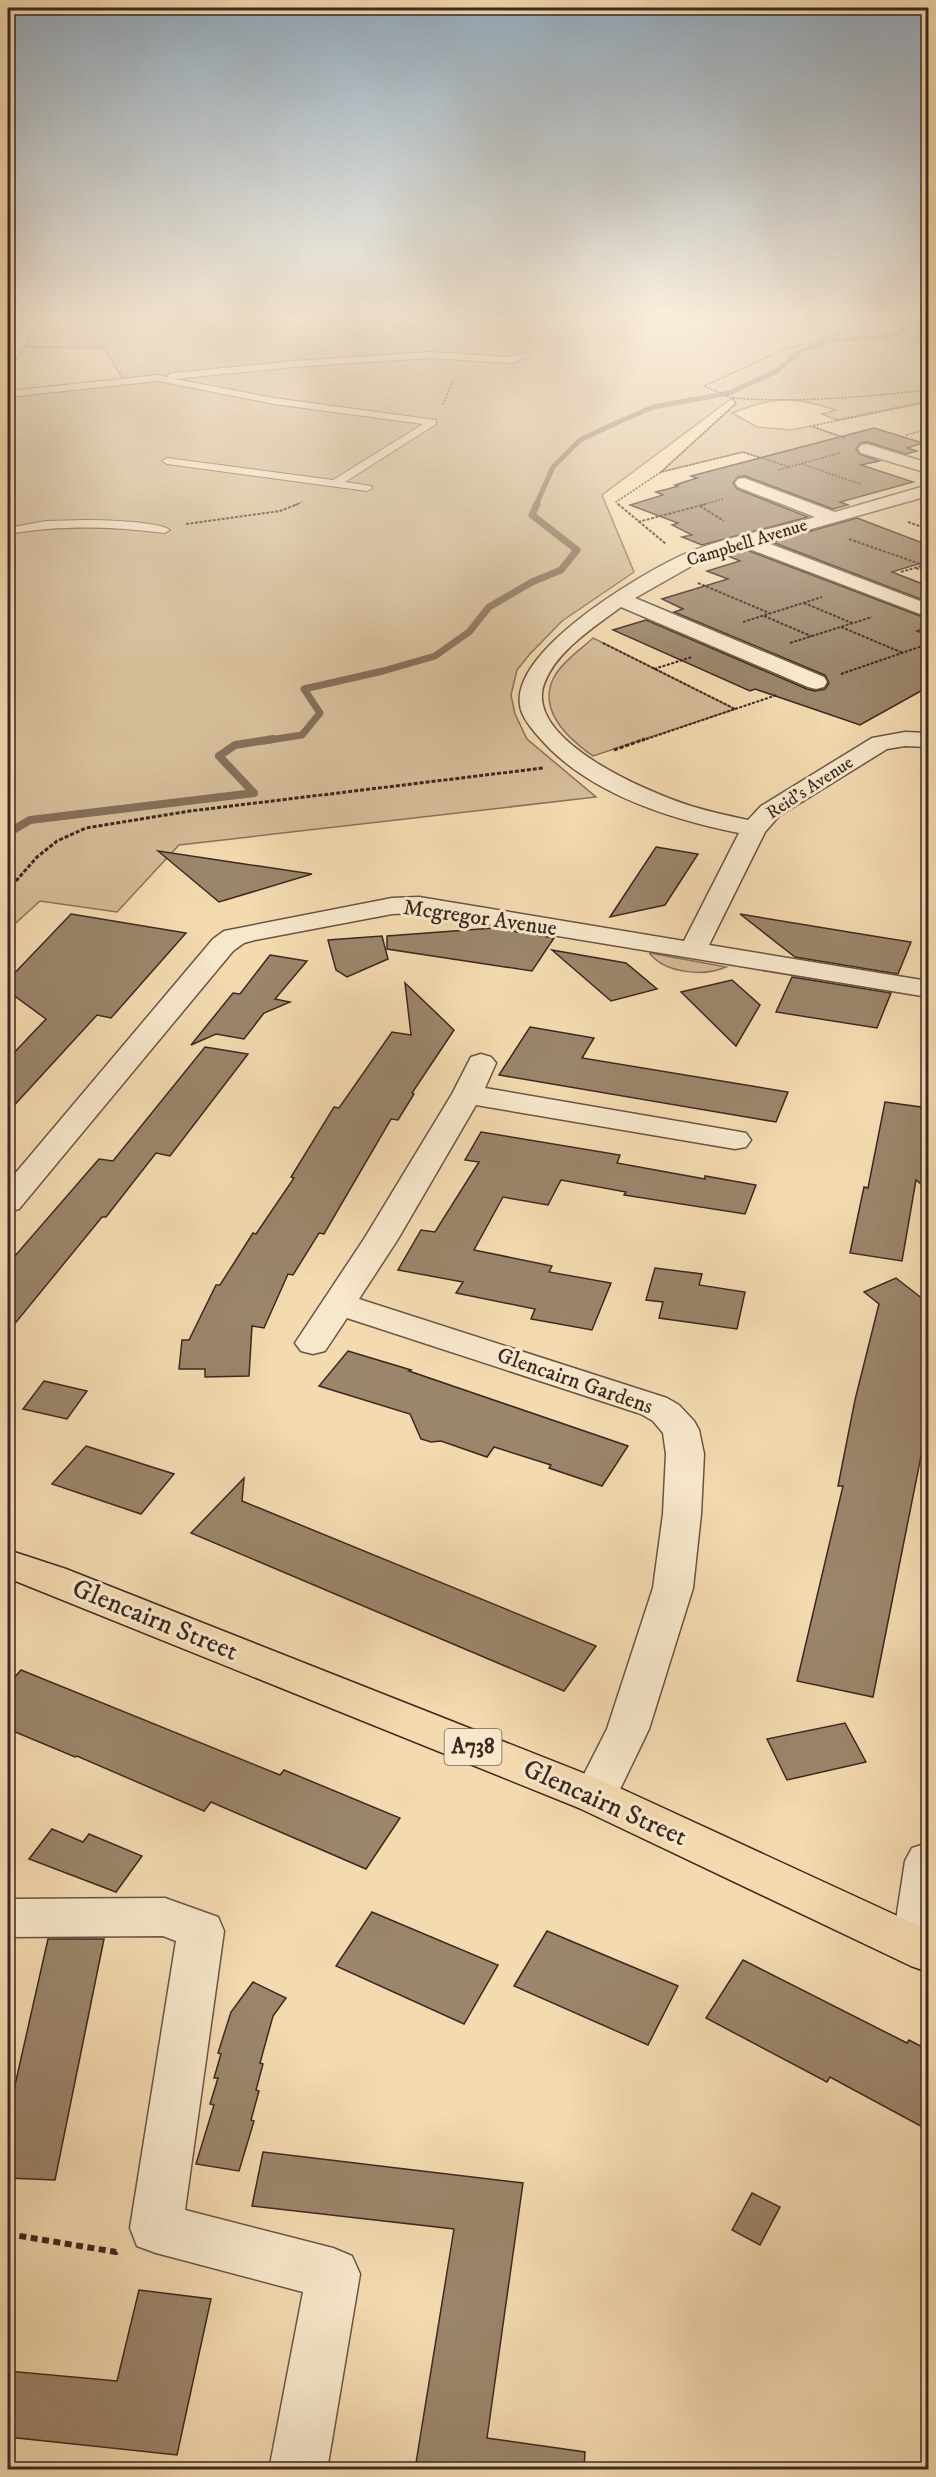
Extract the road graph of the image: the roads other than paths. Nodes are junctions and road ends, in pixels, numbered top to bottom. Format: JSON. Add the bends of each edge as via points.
{"nodes":[{"id":1,"x":415,"y":433,"type":"edge"},
{"id":2,"x":867,"y":449,"type":"dead end"},
{"id":3,"x":167,"y":460,"type":"dead end"},
{"id":4,"x":928,"y":468,"type":"edge"},
{"id":5,"x":334,"y":484,"type":"junction"},
{"id":6,"x":752,"y":486,"type":"road end"},
{"id":7,"x":367,"y":488,"type":"dead end"},
{"id":8,"x":928,"y":490,"type":"edge"},
{"id":9,"x":895,"y":500,"type":"junction"},
{"id":10,"x":921,"y":513,"type":"dead end"},
{"id":11,"x":832,"y":517,"type":"junction"},
{"id":12,"x":164,"y":530,"type":"dead end"},
{"id":13,"x":8,"y":531,"type":"edge"},
{"id":14,"x":746,"y":541,"type":"junction"},
{"id":15,"x":619,"y":599,"type":"junction"},
{"id":16,"x":920,"y":608,"type":"edge"},
{"id":17,"x":816,"y":682,"type":"dead end"},
{"id":18,"x":928,"y":740,"type":"edge"},
{"id":19,"x":754,"y":829,"type":"junction"},
{"id":20,"x":693,"y":949,"type":"junction"},
{"id":21,"x":928,"y":989,"type":"edge"},
{"id":22,"x":481,"y":1063,"type":"dead end"},
{"id":23,"x":467,"y":1094,"type":"junction"},
{"id":24,"x":735,"y":1140,"type":"dead end"},
{"id":25,"x":8,"y":1203,"type":"edge"},
{"id":26,"x":338,"y":1304,"type":"junction"},
{"id":27,"x":314,"y":1342,"type":"dead end"},
{"id":28,"x":8,"y":1564,"type":"edge"},
{"id":29,"x":595,"y":1796,"type":"junction"},
{"id":30,"x":928,"y":1861,"type":"edge"},
{"id":31,"x":8,"y":1917,"type":"edge"},
{"id":32,"x":922,"y":1949,"type":"edge"},
{"id":33,"x":298,"y":2469,"type":"edge"}],
"edges":[{"from":1,"to":5,"type":"lane"},
{"from":2,"to":4,"type":"street"},
{"from":3,"to":5,"type":"lane"},
{"from":5,"to":7,"type":"lane"},
{"from":6,"to":11,"type":"street"},
{"from":8,"to":9,"type":"street","name":"Campbell Avenue"},
{"from":9,"to":10,"type":"street"},
{"from":9,"to":11,"type":"street","name":"Campbell Avenue"},
{"from":11,"to":14,"type":"street","name":"Campbell Avenue"},
{"from":12,"to":13,"type":"lane","via":[[67,524]]},
{"from":14,"to":15,"type":"street","name":"Campbell Avenue","via":[[688,560]]},
{"from":14,"to":16,"type":"street"},
{"from":15,"to":17,"type":"street"},
{"from":15,"to":19,"type":"street","name":"Campbell Avenue","via":[[578,631],[539,670],[531,705],[539,724],[579,762],[598,774],[699,817]]},
{"from":18,"to":19,"type":"street","name":"Reid's Avenue","via":[[880,743],[770,811]]},
{"from":19,"to":20,"type":"street","name":"Reid's Avenue"},
{"from":20,"to":21,"type":"street","name":"Mcgregor Avenue"},
{"from":20,"to":25,"type":"street","name":"Mcgregor Avenue","via":[[412,905],[234,937],[223,945]]},
{"from":22,"to":23,"type":"street"},
{"from":23,"to":24,"type":"street"},
{"from":23,"to":26,"type":"street"},
{"from":26,"to":27,"type":"street"},
{"from":26,"to":29,"type":"street","name":"Glencairn Gardens","via":[[654,1406],[681,1430],[686,1454],[673,1588],[628,1729]]},
{"from":28,"to":29,"type":"main road","name":"Glencairn Street","number":"A738"},
{"from":29,"to":32,"type":"main road","name":"Glencairn Street","number":"A738"},
{"from":30,"to":32,"type":"street"},
{"from":31,"to":33,"type":"street","via":[[165,1917],[201,1931],[156,2228],[333,2274]]}]}
